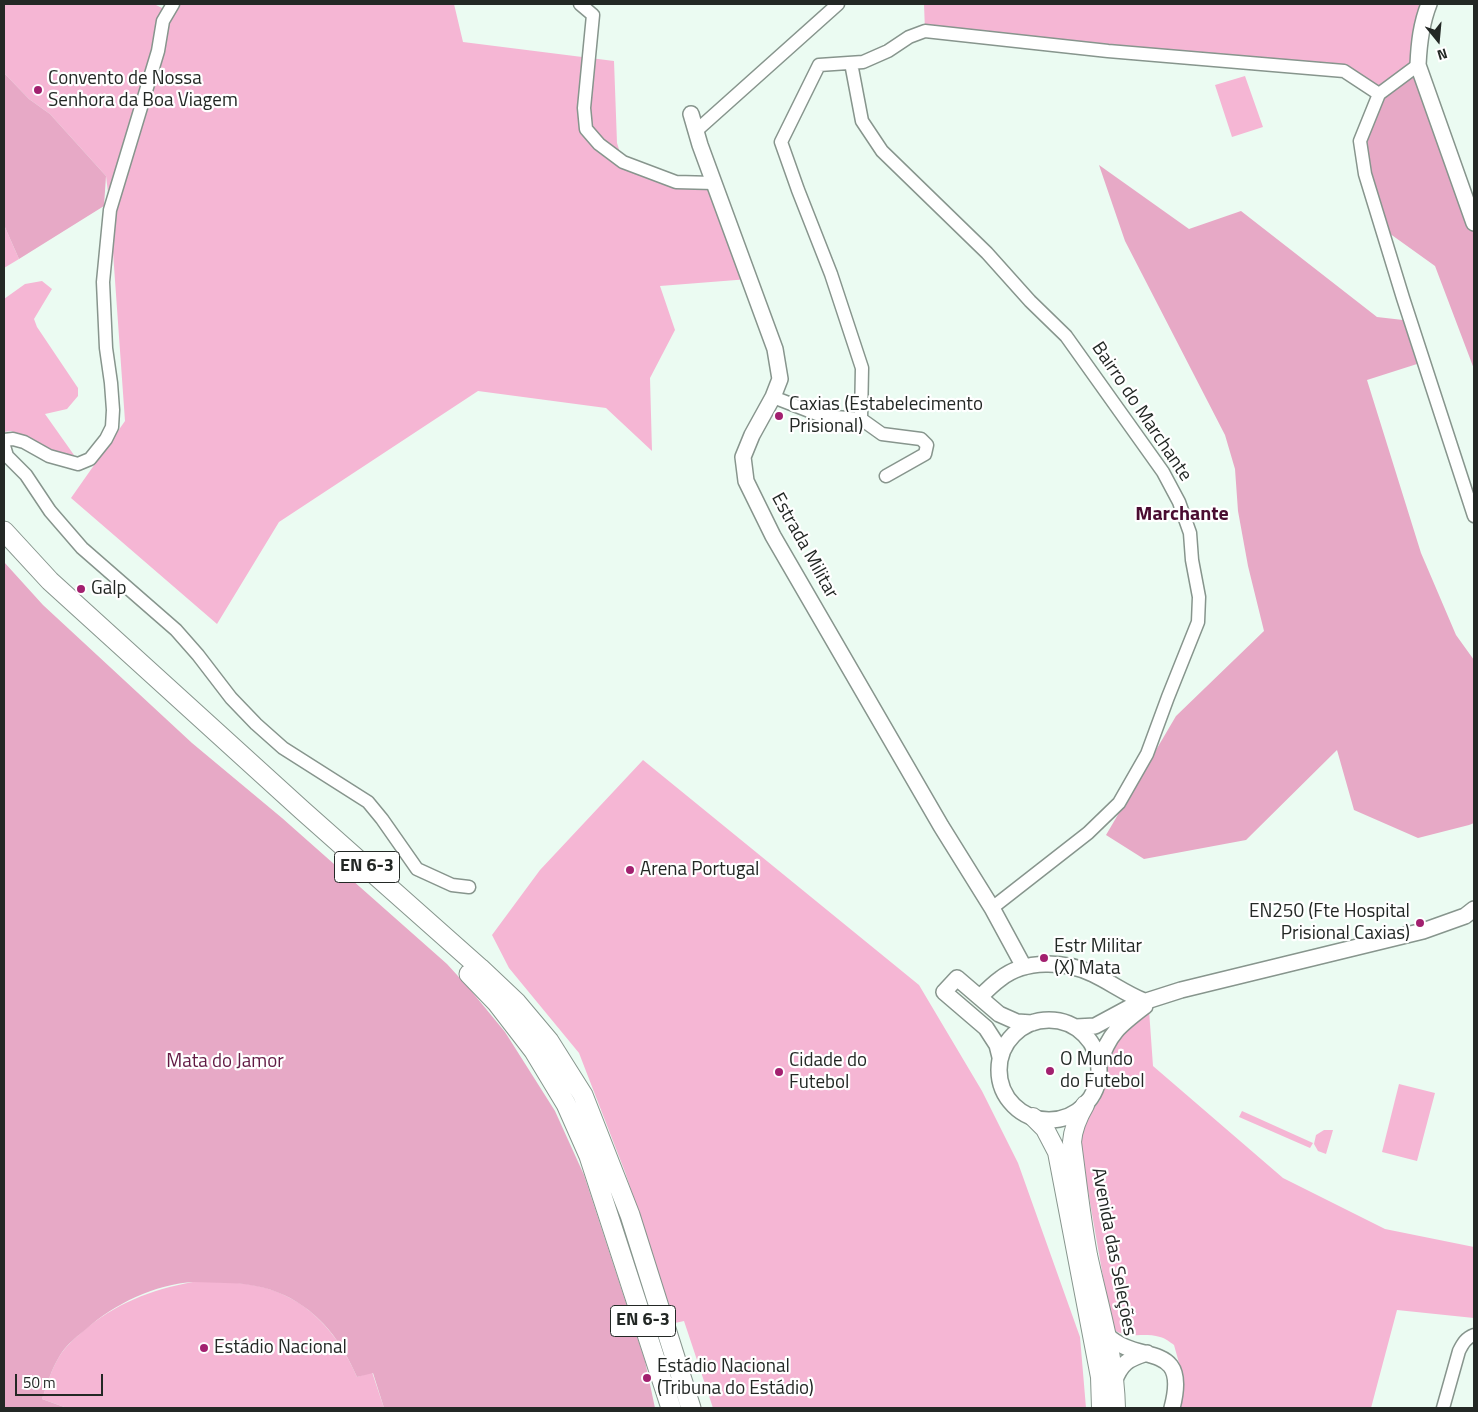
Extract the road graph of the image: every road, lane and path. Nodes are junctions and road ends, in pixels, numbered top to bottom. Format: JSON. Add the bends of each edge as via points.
{"nodes":[{"id":1,"x":173,"y":4,"type":"edge"},
{"id":2,"x":580,"y":4,"type":"edge"},
{"id":3,"x":838,"y":4,"type":"edge"},
{"id":4,"x":1429,"y":4,"type":"edge"},
{"id":5,"x":852,"y":63,"type":"junction"},
{"id":6,"x":1418,"y":65,"type":"junction"},
{"id":7,"x":1379,"y":94,"type":"junction"},
{"id":8,"x":690,"y":114,"type":"dead end"},
{"id":9,"x":696,"y":131,"type":"junction"},
{"id":10,"x":714,"y":182,"type":"junction"},
{"id":11,"x":1474,"y":223,"type":"edge"},
{"id":12,"x":773,"y":397,"type":"junction"},
{"id":13,"x":861,"y":419,"type":"junction"},
{"id":14,"x":4,"y":440,"type":"edge"},
{"id":15,"x":4,"y":446,"type":"edge"},
{"id":16,"x":886,"y":476,"type":"dead end"},
{"id":17,"x":1474,"y":516,"type":"edge"},
{"id":18,"x":4,"y":531,"type":"edge"},
{"id":19,"x":4,"y":548,"type":"edge"},
{"id":20,"x":469,"y":888,"type":"dead end"},
{"id":21,"x":992,"y":908,"type":"junction"},
{"id":22,"x":1471,"y":914,"type":"edge"},
{"id":23,"x":1024,"y":967,"type":"junction"},
{"id":24,"x":1110,"y":983,"type":"junction"},
{"id":25,"x":980,"y":997,"type":"junction"},
{"id":26,"x":1151,"y":999,"type":"junction"},
{"id":27,"x":1113,"y":1016,"type":"junction"},
{"id":28,"x":1032,"y":1023,"type":"junction"},
{"id":29,"x":1076,"y":1027,"type":"junction"},
{"id":30,"x":1000,"y":1057,"type":"junction"},
{"id":31,"x":1099,"y":1064,"type":"junction"},
{"id":32,"x":1084,"y":1105,"type":"junction"},
{"id":33,"x":1033,"y":1117,"type":"junction"},
{"id":34,"x":1107,"y":1334,"type":"junction"},
{"id":35,"x":1474,"y":1335,"type":"edge"},
{"id":36,"x":1147,"y":1353,"type":"junction"},
{"id":37,"x":1114,"y":1382,"type":"junction"},
{"id":38,"x":671,"y":1408,"type":"edge"},
{"id":39,"x":691,"y":1408,"type":"edge"},
{"id":40,"x":1101,"y":1408,"type":"edge"},
{"id":41,"x":1116,"y":1408,"type":"edge"},
{"id":42,"x":1172,"y":1408,"type":"edge"},
{"id":43,"x":1443,"y":1408,"type":"edge"}],
"edges":[{"from":1,"to":14,"type":"street","via":[[163,21],[158,51],[110,210],[103,282],[112,426],[90,459],[78,464],[49,456],[24,442]]},
{"from":2,"to":10,"type":"street","via":[[593,15],[584,108],[586,129],[599,144],[623,162],[676,182]]},
{"from":3,"to":9,"type":"street"},
{"from":4,"to":6,"type":"street","via":[[1423,19]]},
{"from":5,"to":7,"type":"street","via":[[863,62],[925,31],[1118,52],[1344,71]]},
{"from":5,"to":13,"type":"street","via":[[819,65],[782,142],[862,368]]},
{"from":5,"to":21,"type":"street","name":"Bairro do Marchante","via":[[862,120],[882,151],[987,253],[1066,336],[1163,472],[1190,533],[1199,597],[1198,622],[1147,754],[1120,803],[1088,833]]},
{"from":6,"to":7,"type":"street"},
{"from":6,"to":11,"type":"street"},
{"from":7,"to":17,"type":"street","via":[[1360,141],[1365,174]]},
{"from":8,"to":9,"type":"street","name":"Estrada Militar"},
{"from":9,"to":10,"type":"street","name":"Estrada Militar"},
{"from":10,"to":12,"type":"street","name":"Estrada Militar","via":[[775,349],[780,379]]},
{"from":12,"to":13,"type":"street","via":[[822,416]]},
{"from":12,"to":21,"type":"street","name":"Estrada Militar","via":[[742,457],[746,481],[782,552]]},
{"from":13,"to":16,"type":"street","via":[[882,434],[921,439],[927,445],[925,454]]},
{"from":15,"to":20,"type":"street","via":[[7,456],[26,475],[50,511],[82,548],[176,630],[256,724],[283,748],[368,802],[417,869],[452,885]]},
{"from":18,"to":39,"type":"main road","number":"EN 6-3","via":[[50,581],[480,968],[517,1003],[549,1041],[583,1095],[630,1215]]},
{"from":19,"to":38,"type":"main road","number":"EN 6-3","via":[[83,628],[473,978],[534,1050],[566,1104],[589,1156]]},
{"from":21,"to":23,"type":"street","name":"Estrada Militar"},
{"from":22,"to":26,"type":"street","via":[[1423,931],[1207,982]]},
{"from":23,"to":24,"type":"street","via":[[1068,966]]},
{"from":23,"to":25,"type":"street","via":[[1001,978]]},
{"from":24,"to":26,"type":"street"},
{"from":24,"to":27,"type":"street","via":[[1119,999]]},
{"from":25,"to":28,"type":"street","via":[[998,1014],[1017,1022]]},
{"from":25,"to":30,"type":"street","via":[[957,978],[944,992],[986,1028],[997,1045]]},
{"from":26,"to":27,"type":"street"},
{"from":26,"to":31,"type":"street","via":[[1107,1041]]},
{"from":27,"to":29,"type":"street","via":[[1095,1026]]},
{"from":28,"to":29,"type":"street","via":[[1050,1020]]},
{"from":28,"to":30,"type":"street","via":[[1009,1040]]},
{"from":29,"to":31,"type":"street","via":[[1089,1039]]},
{"from":30,"to":33,"type":"street","via":[[999,1076],[1005,1094],[1017,1109]]},
{"from":31,"to":32,"type":"street","via":[[1095,1090]]},
{"from":32,"to":33,"type":"street","via":[[1060,1119]]},
{"from":32,"to":34,"type":"main road","name":"Avenida das Seleções","via":[[1072,1132],[1072,1142],[1088,1254]]},
{"from":33,"to":40,"type":"main road","name":"Avenida das Seleções","via":[[1045,1129],[1057,1152],[1100,1377]]},
{"from":34,"to":36,"type":"street","via":[[1121,1346]]},
{"from":34,"to":37,"type":"main road","name":"Avenida das Seleções"},
{"from":35,"to":43,"type":"street","via":[[1463,1342],[1459,1350]]},
{"from":36,"to":37,"type":"street","via":[[1125,1362]]},
{"from":36,"to":42,"type":"street","via":[[1169,1364],[1174,1372],[1176,1392]]},
{"from":37,"to":41,"type":"main road","name":"Avenida das Seleções"}]}
